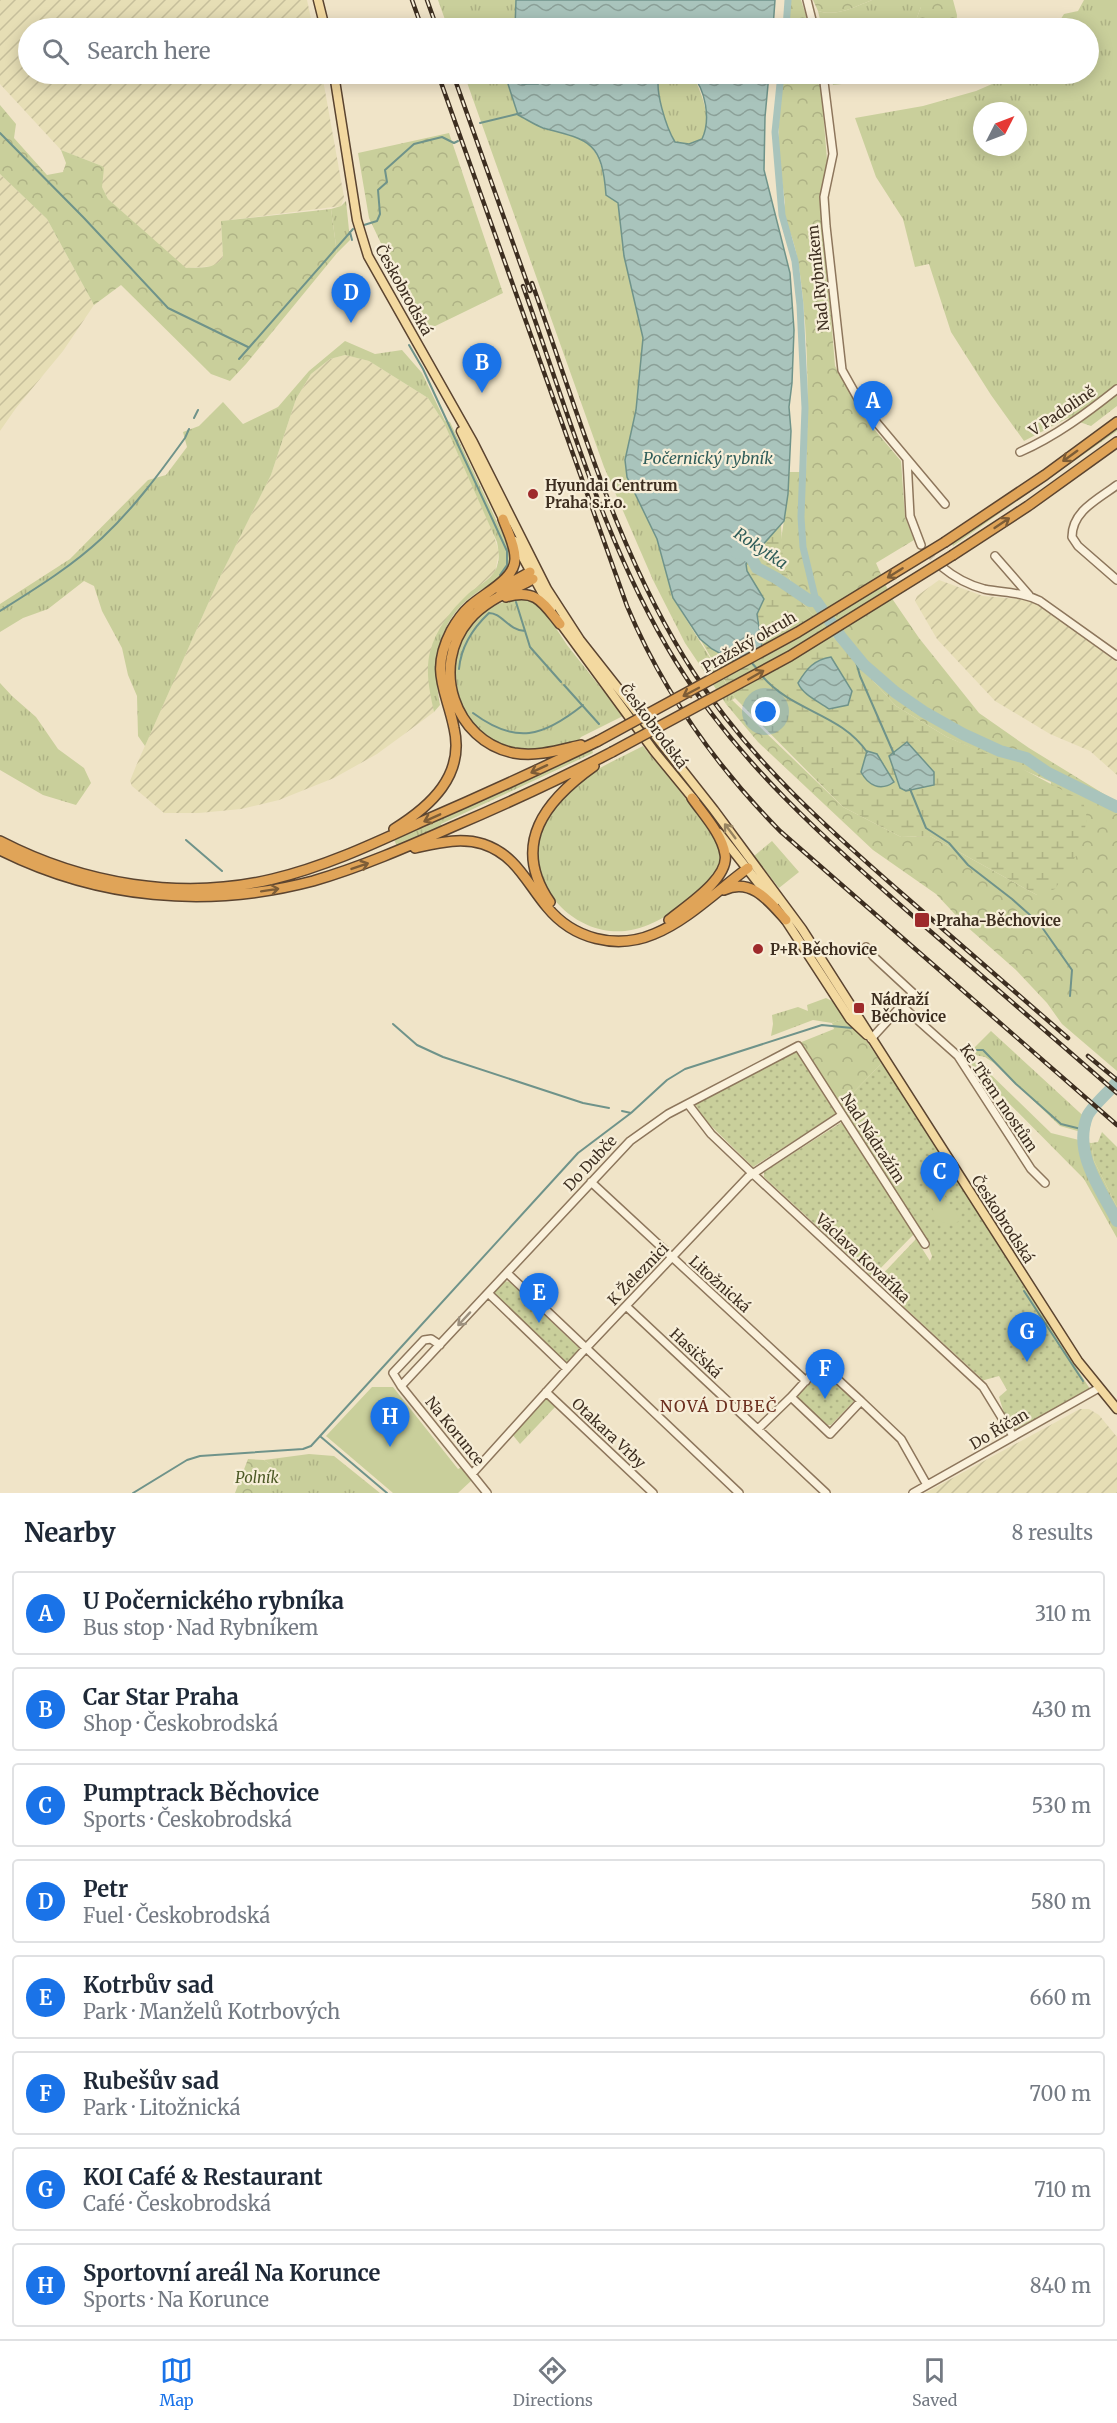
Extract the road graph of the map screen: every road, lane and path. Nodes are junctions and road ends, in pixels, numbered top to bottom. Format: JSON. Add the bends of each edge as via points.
{"nodes":[{"id":1,"x":318,"y":0,"type":"edge"},
{"id":2,"x":807,"y":0,"type":"edge"},
{"id":3,"x":322,"y":18,"type":"edge"},
{"id":4,"x":812,"y":18,"type":"edge"},
{"id":5,"x":335,"y":84,"type":"edge"},
{"id":6,"x":824,"y":84,"type":"edge"},
{"id":7,"x":1117,"y":389,"type":"edge"},
{"id":8,"x":452,"y":406,"type":"junction"},
{"id":9,"x":1117,"y":422,"type":"edge"},
{"id":10,"x":1117,"y":442,"type":"edge"},
{"id":11,"x":1020,"y":452,"type":"dead end"},
{"id":12,"x":907,"y":459,"type":"junction"},
{"id":13,"x":1117,"y":484,"type":"edge"},
{"id":14,"x":945,"y":504,"type":"dead end"},
{"id":15,"x":503,"y":519,"type":"junction"},
{"id":16,"x":921,"y":545,"type":"tunnel mouth"},
{"id":17,"x":995,"y":556,"type":"dead end"},
{"id":18,"x":942,"y":567,"type":"tunnel mouth"},
{"id":19,"x":535,"y":574,"type":"junction"},
{"id":20,"x":1017,"y":580,"type":"junction"},
{"id":21,"x":1117,"y":580,"type":"edge"},
{"id":22,"x":1011,"y":592,"type":"junction"},
{"id":23,"x":1029,"y":595,"type":"junction"},
{"id":24,"x":468,"y":607,"type":"junction"},
{"id":25,"x":482,"y":607,"type":"junction"},
{"id":26,"x":560,"y":624,"type":"junction"},
{"id":27,"x":1117,"y":656,"type":"edge"},
{"id":28,"x":594,"y":742,"type":"junction"},
{"id":29,"x":601,"y":759,"type":"junction"},
{"id":30,"x":692,"y":798,"type":"junction"},
{"id":31,"x":0,"y":841,"type":"edge"},
{"id":32,"x":371,"y":844,"type":"junction"},
{"id":33,"x":0,"y":850,"type":"edge"},
{"id":34,"x":395,"y":852,"type":"junction"},
{"id":35,"x":749,"y":863,"type":"junction"},
{"id":36,"x":53,"y":869,"type":"junction"},
{"id":37,"x":70,"y":874,"type":"junction"},
{"id":38,"x":699,"y":905,"type":"junction"},
{"id":39,"x":669,"y":920,"type":"junction"},
{"id":40,"x":786,"y":920,"type":"junction"},
{"id":41,"x":866,"y":947,"type":"dead end"},
{"id":42,"x":902,"y":1005,"type":"junction"},
{"id":43,"x":872,"y":1039,"type":"junction"},
{"id":44,"x":798,"y":1046,"type":"joint"},
{"id":45,"x":688,"y":1104,"type":"junction"},
{"id":46,"x":842,"y":1115,"type":"junction"},
{"id":47,"x":752,"y":1173,"type":"junction"},
{"id":48,"x":591,"y":1182,"type":"junction"},
{"id":49,"x":1045,"y":1184,"type":"dead end"},
{"id":50,"x":925,"y":1244,"type":"dead end"},
{"id":51,"x":672,"y":1259,"type":"junction"},
{"id":52,"x":507,"y":1273,"type":"junction"},
{"id":53,"x":488,"y":1293,"type":"junction"},
{"id":54,"x":626,"y":1306,"type":"junction"},
{"id":55,"x":440,"y":1345,"type":"junction"},
{"id":56,"x":586,"y":1348,"type":"junction"},
{"id":57,"x":567,"y":1369,"type":"junction"},
{"id":58,"x":806,"y":1381,"type":"junction"},
{"id":59,"x":401,"y":1386,"type":"junction"},
{"id":60,"x":1099,"y":1388,"type":"junction"},
{"id":61,"x":546,"y":1392,"type":"junction"},
{"id":62,"x":791,"y":1397,"type":"junction"},
{"id":63,"x":861,"y":1401,"type":"junction"},
{"id":64,"x":1117,"y":1409,"type":"edge"},
{"id":65,"x":758,"y":1429,"type":"junction"},
{"id":66,"x":1013,"y":1436,"type":"junction"},
{"id":67,"x":472,"y":1474,"type":"junction"},
{"id":68,"x":927,"y":1485,"type":"junction"},
{"id":69,"x":648,"y":1491,"type":"edge"},
{"id":70,"x":487,"y":1493,"type":"edge"},
{"id":71,"x":739,"y":1493,"type":"edge"},
{"id":72,"x":826,"y":1493,"type":"edge"},
{"id":73,"x":913,"y":1493,"type":"edge"}],
"edges":[{"from":1,"to":3,"type":"main road"},
{"from":2,"to":4,"type":"street"},
{"from":5,"to":8,"type":"main road","name":"Českobrodská","via":[[363,242]]},
{"from":6,"to":12,"type":"street","name":"Nad Rybníkem","via":[[833,154],[824,197],[842,370],[861,404]]},
{"from":7,"to":11,"type":"street","name":"V Padolině","via":[[1049,438]]},
{"from":8,"to":15,"type":"main road","name":"Českobrodská","via":[[466,445]]},
{"from":8,"to":19,"type":"main road","name":"Českobrodská"},
{"from":9,"to":28,"type":"highway","name":"Pražský okruh","one_way":true,"bridge":true,"via":[[945,542],[798,632]]},
{"from":29,"to":10,"type":"highway","name":"Pražský okruh","one_way":true,"bridge":true,"via":[[790,656],[1028,506]]},
{"from":12,"to":14,"type":"street","name":"Nad Rybníkem"},
{"from":12,"to":16,"type":"street","via":[[910,516]]},
{"from":13,"to":21,"type":"street","via":[[1080,513],[1072,537]]},
{"from":15,"to":19,"type":"main road","name":"Českobrodská"},
{"from":15,"to":24,"type":"highway","via":[[515,554],[513,568],[504,580]]},
{"from":17,"to":20,"type":"street"},
{"from":18,"to":22,"type":"street","via":[[979,587]]},
{"from":19,"to":24,"type":"highway"},
{"from":19,"to":25,"type":"highway"},
{"from":19,"to":26,"type":"main road","name":"Českobrodská"},
{"from":35,"to":19,"type":"main road","name":"Českobrodská","one_way":true,"via":[[580,640]]},
{"from":20,"to":22,"type":"street"},
{"from":20,"to":23,"type":"street"},
{"from":22,"to":23,"type":"street"},
{"from":23,"to":27,"type":"street"},
{"from":24,"to":32,"type":"highway","via":[[450,634],[441,669],[443,695],[456,736],[452,770],[426,807]]},
{"from":25,"to":26,"type":"highway","via":[[509,596],[529,594],[541,601]]},
{"from":25,"to":28,"type":"highway","via":[[462,629],[450,663],[454,701],[467,724],[488,743],[520,754],[542,754]]},
{"from":26,"to":30,"type":"main road","name":"Českobrodská"},
{"from":28,"to":32,"type":"highway","name":"Pražský okruh","one_way":true},
{"from":29,"to":34,"type":"highway"},
{"from":29,"to":39,"type":"highway","via":[[562,790],[542,817],[533,848],[538,880],[559,913],[594,933],[630,935]]},
{"from":30,"to":35,"type":"main road","name":"Českobrodská"},
{"from":30,"to":39,"type":"highway","via":[[721,842],[726,861],[713,883]]},
{"from":31,"to":36,"type":"highway"},
{"from":32,"to":37,"type":"highway","via":[[293,874],[228,887],[148,886]]},
{"from":33,"to":36,"type":"highway"},
{"from":37,"to":34,"type":"highway","one_way":true,"via":[[102,887],[145,895],[225,896],[312,881]]},
{"from":34,"to":38,"type":"highway","via":[[455,841],[493,848],[519,868],[562,922],[578,933],[602,940],[629,941],[649,936]]},
{"from":35,"to":38,"type":"highway"},
{"from":35,"to":39,"type":"highway"},
{"from":35,"to":40,"type":"main road","name":"Českobrodská"},
{"from":35,"to":43,"type":"main road","name":"Českobrodská","via":[[802,929]]},
{"from":36,"to":37,"type":"highway"},
{"from":38,"to":40,"type":"highway","via":[[729,888],[744,886],[763,895]]},
{"from":40,"to":43,"type":"main road","name":"Českobrodská","via":[[850,1019]]},
{"from":41,"to":42,"type":"street","via":[[914,993]]},
{"from":42,"to":43,"type":"street"},
{"from":42,"to":49,"type":"street","name":"Ke Třem mostům","via":[[958,1056],[1031,1169]]},
{"from":43,"to":60,"type":"main road","name":"Českobrodská"},
{"from":44,"to":45,"type":"street","name":"Do Dubče"},
{"from":44,"to":46,"type":"street","name":"Nad Nádražím"},
{"from":45,"to":47,"type":"street","name":"Václava Kovaříka","via":[[711,1134]]},
{"from":45,"to":48,"type":"street","name":"Do Dubče","via":[[639,1133]]},
{"from":46,"to":47,"type":"street","name":"K Železnici"},
{"from":46,"to":50,"type":"street","name":"Nad Nádražím"},
{"from":47,"to":51,"type":"street","name":"K Železnici"},
{"from":47,"to":66,"type":"street","name":"Václava Kovaříka","via":[[983,1387]]},
{"from":48,"to":51,"type":"street","name":"Litožnická"},
{"from":48,"to":52,"type":"street","name":"Do Dubče"},
{"from":51,"to":54,"type":"street","name":"K Železnici"},
{"from":51,"to":58,"type":"street","name":"Litožnická"},
{"from":52,"to":53,"type":"street","name":"Do Dubče"},
{"from":52,"to":56,"type":"street"},
{"from":53,"to":55,"type":"street","name":"Do Dubče","one_way":true},
{"from":53,"to":57,"type":"street"},
{"from":54,"to":56,"type":"street","name":"K Železnici"},
{"from":54,"to":65,"type":"street","name":"Hasičská"},
{"from":55,"to":59,"type":"street","name":"Do Dubče"},
{"from":55,"to":59,"type":"street","via":[[428,1338],[417,1347],[393,1373]]},
{"from":56,"to":57,"type":"street","name":"K Železnici"},
{"from":56,"to":71,"type":"street"},
{"from":57,"to":61,"type":"street","name":"K Železnici"},
{"from":58,"to":62,"type":"street"},
{"from":58,"to":63,"type":"street","via":[[821,1364]]},
{"from":59,"to":67,"type":"street","name":"Na Korunce"},
{"from":60,"to":64,"type":"main road","name":"Českobrodská"},
{"from":60,"to":66,"type":"street","name":"Do Říčan"},
{"from":61,"to":67,"type":"street","name":"K Železnici"},
{"from":61,"to":69,"type":"street","name":"Otakara Vrby"},
{"from":62,"to":63,"type":"street","via":[[830,1434]]},
{"from":62,"to":65,"type":"street"},
{"from":63,"to":68,"type":"street","via":[[901,1439]]},
{"from":65,"to":72,"type":"street","name":"Hasičská"},
{"from":66,"to":68,"type":"street","name":"Do Říčan"},
{"from":67,"to":70,"type":"street","name":"Na Korunce"},
{"from":68,"to":73,"type":"street","name":"Do Říčan"}]}
